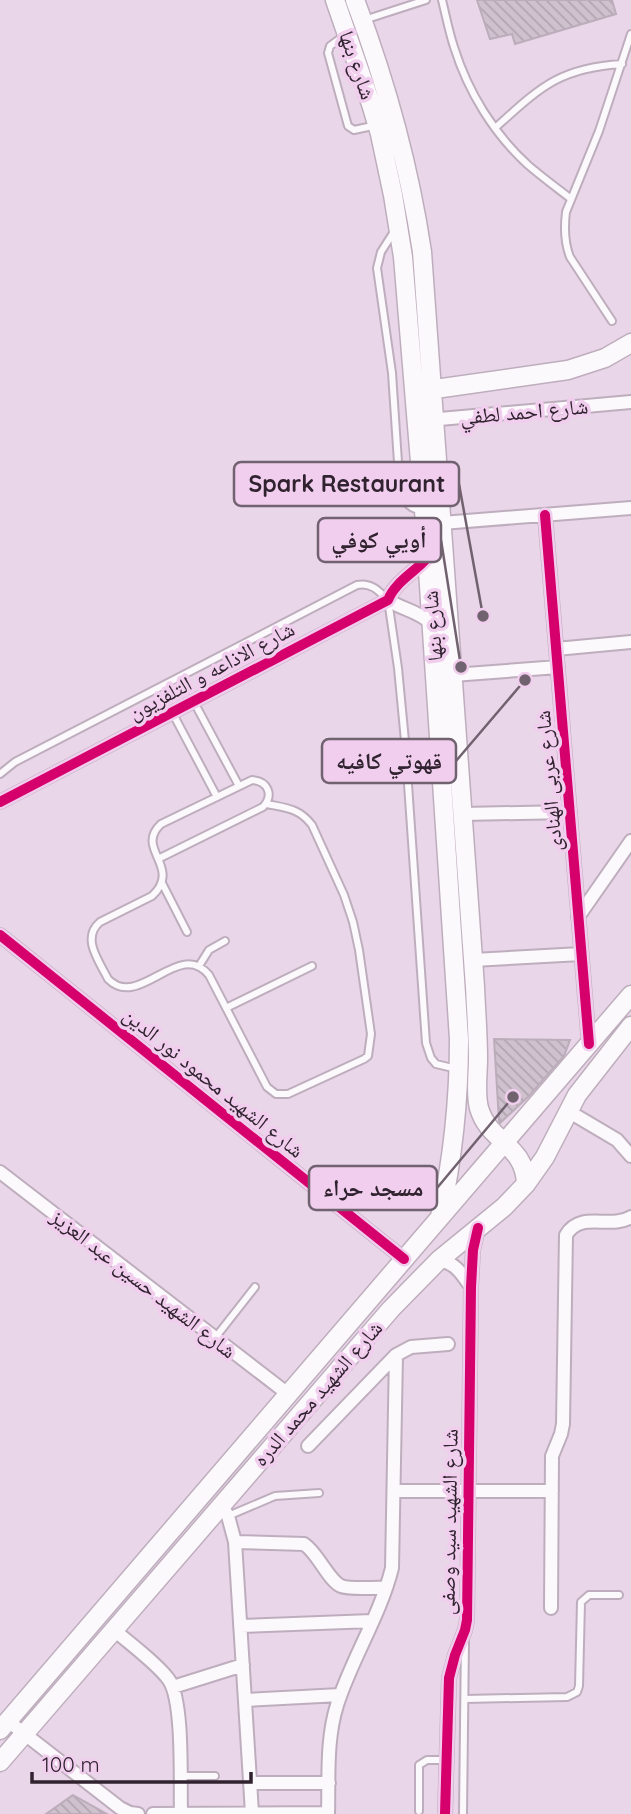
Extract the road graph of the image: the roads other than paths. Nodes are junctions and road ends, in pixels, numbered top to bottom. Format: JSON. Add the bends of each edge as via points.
{"nodes":[{"id":1,"x":335,"y":0,"type":"edge"},
{"id":2,"x":355,"y":0,"type":"edge"},
{"id":3,"x":426,"y":0,"type":"edge"},
{"id":4,"x":442,"y":0,"type":"edge"},
{"id":5,"x":362,"y":20,"type":"junction"},
{"id":6,"x":346,"y":34,"type":"junction"},
{"id":7,"x":631,"y":34,"type":"edge"},
{"id":8,"x":622,"y":64,"type":"junction"},
{"id":9,"x":377,"y":125,"type":"junction"},
{"id":10,"x":495,"y":128,"type":"junction"},
{"id":11,"x":571,"y":199,"type":"junction"},
{"id":12,"x":398,"y":226,"type":"junction"},
{"id":13,"x":612,"y":321,"type":"dead end"},
{"id":14,"x":631,"y":343,"type":"edge"},
{"id":15,"x":423,"y":391,"type":"junction"},
{"id":16,"x":631,"y":402,"type":"edge"},
{"id":17,"x":426,"y":420,"type":"junction"},
{"id":18,"x":631,"y":508,"type":"edge"},
{"id":19,"x":424,"y":510,"type":"junction"},
{"id":20,"x":545,"y":515,"type":"junction"},
{"id":21,"x":442,"y":523,"type":"junction"},
{"id":22,"x":427,"y":558,"type":"junction"},
{"id":23,"x":388,"y":600,"type":"junction"},
{"id":24,"x":431,"y":623,"type":"junction"},
{"id":25,"x":631,"y":642,"type":"edge"},
{"id":26,"x":556,"y":649,"type":"junction"},
{"id":27,"x":558,"y":667,"type":"junction"},
{"id":28,"x":453,"y":675,"type":"junction"},
{"id":29,"x":193,"y":700,"type":"junction"},
{"id":30,"x":172,"y":712,"type":"junction"},
{"id":31,"x":0,"y":774,"type":"edge"},
{"id":32,"x":239,"y":786,"type":"junction"},
{"id":33,"x":217,"y":797,"type":"junction"},
{"id":34,"x":0,"y":802,"type":"edge"},
{"id":35,"x":267,"y":804,"type":"junction"},
{"id":36,"x":569,"y":812,"type":"junction"},
{"id":37,"x":463,"y":814,"type":"junction"},
{"id":38,"x":631,"y":841,"type":"edge"},
{"id":39,"x":158,"y":859,"type":"junction"},
{"id":40,"x":162,"y":883,"type":"junction"},
{"id":41,"x":578,"y":916,"type":"junction"},
{"id":42,"x":187,"y":932,"type":"dead end"},
{"id":43,"x":0,"y":935,"type":"edge"},
{"id":44,"x":225,"y":941,"type":"dead end"},
{"id":45,"x":581,"y":954,"type":"junction"},
{"id":46,"x":473,"y":960,"type":"junction"},
{"id":47,"x":200,"y":966,"type":"junction"},
{"id":48,"x":312,"y":966,"type":"dead end"},
{"id":49,"x":631,"y":995,"type":"edge"},
{"id":50,"x":226,"y":1008,"type":"junction"},
{"id":51,"x":631,"y":1026,"type":"edge"},
{"id":52,"x":589,"y":1044,"type":"junction"},
{"id":53,"x":459,"y":1069,"type":"junction"},
{"id":54,"x":568,"y":1111,"type":"junction"},
{"id":55,"x":505,"y":1143,"type":"junction"},
{"id":56,"x":631,"y":1156,"type":"edge"},
{"id":57,"x":0,"y":1172,"type":"edge"},
{"id":58,"x":526,"y":1184,"type":"junction"},
{"id":59,"x":440,"y":1217,"type":"junction"},
{"id":60,"x":631,"y":1217,"type":"edge"},
{"id":61,"x":478,"y":1228,"type":"junction"},
{"id":62,"x":404,"y":1259,"type":"junction"},
{"id":63,"x":439,"y":1260,"type":"junction"},
{"id":64,"x":255,"y":1287,"type":"dead end"},
{"id":65,"x":471,"y":1287,"type":"junction"},
{"id":66,"x":374,"y":1294,"type":"junction"},
{"id":67,"x":391,"y":1309,"type":"junction"},
{"id":68,"x":215,"y":1338,"type":"junction"},
{"id":69,"x":448,"y":1344,"type":"dead end"},
{"id":70,"x":396,"y":1355,"type":"junction"},
{"id":71,"x":288,"y":1394,"type":"junction"},
{"id":72,"x":308,"y":1446,"type":"dead end"},
{"id":73,"x":394,"y":1491,"type":"junction"},
{"id":74,"x":469,"y":1491,"type":"junction"},
{"id":75,"x":552,"y":1491,"type":"junction"},
{"id":76,"x":319,"y":1493,"type":"dead end"},
{"id":77,"x":225,"y":1510,"type":"junction"},
{"id":78,"x":235,"y":1542,"type":"junction"},
{"id":79,"x":386,"y":1588,"type":"junction"},
{"id":80,"x":620,"y":1595,"type":"dead end"},
{"id":81,"x":111,"y":1600,"type":"junction"},
{"id":82,"x":551,"y":1608,"type":"dead end"},
{"id":83,"x":126,"y":1615,"type":"junction"},
{"id":84,"x":372,"y":1621,"type":"junction"},
{"id":85,"x":240,"y":1626,"type":"junction"},
{"id":86,"x":113,"y":1629,"type":"junction"},
{"id":87,"x":465,"y":1630,"type":"junction"},
{"id":88,"x":243,"y":1665,"type":"junction"},
{"id":89,"x":173,"y":1688,"type":"junction"},
{"id":90,"x":340,"y":1695,"type":"junction"},
{"id":91,"x":465,"y":1699,"type":"junction"},
{"id":92,"x":245,"y":1700,"type":"junction"},
{"id":93,"x":4,"y":1725,"type":"edge"},
{"id":94,"x":24,"y":1733,"type":"junction"},
{"id":95,"x":447,"y":1759,"type":"junction"},
{"id":96,"x":0,"y":1762,"type":"edge"},
{"id":97,"x":180,"y":1776,"type":"junction"},
{"id":98,"x":215,"y":1776,"type":"dead end"},
{"id":99,"x":250,"y":1783,"type":"junction"},
{"id":100,"x":329,"y":1783,"type":"junction"},
{"id":101,"x":419,"y":1811,"type":"dead end"},
{"id":102,"x":252,"y":1813,"type":"edge"},
{"id":103,"x":138,"y":1814,"type":"edge"},
{"id":104,"x":153,"y":1814,"type":"edge"},
{"id":105,"x":181,"y":1814,"type":"edge"},
{"id":106,"x":210,"y":1814,"type":"edge"},
{"id":107,"x":226,"y":1814,"type":"edge"},
{"id":108,"x":240,"y":1814,"type":"edge"},
{"id":109,"x":307,"y":1814,"type":"edge"},
{"id":110,"x":328,"y":1814,"type":"edge"},
{"id":111,"x":445,"y":1814,"type":"edge"},
{"id":112,"x":463,"y":1814,"type":"edge"}],
"edges":[{"from":1,"to":6,"type":"main road","name":"شارع بنها"},
{"from":2,"to":5,"type":"main road","name":"شارع بنها"},
{"from":3,"to":5,"type":"lane"},
{"from":4,"to":10,"type":"lane","via":[[454,48],[474,96]]},
{"from":5,"to":15,"type":"main road","name":"شارع بنها","via":[[389,97],[412,190],[425,284]]},
{"from":6,"to":9,"type":"main road","name":"شارع بنها"},
{"from":6,"to":9,"type":"lane","via":[[332,43],[328,53],[348,125],[354,130]]},
{"from":7,"to":8,"type":"lane"},
{"from":8,"to":10,"type":"lane","via":[[587,67],[555,79]]},
{"from":8,"to":11,"type":"lane"},
{"from":9,"to":12,"type":"main road","name":"شارع بنها"},
{"from":10,"to":11,"type":"lane","via":[[528,165]]},
{"from":11,"to":13,"type":"lane","via":[[564,223],[566,247]]},
{"from":12,"to":15,"type":"main road","name":"شارع بنها"},
{"from":12,"to":19,"type":"lane","via":[[381,252],[377,268],[391,363],[400,492],[410,506]]},
{"from":14,"to":15,"type":"main road","via":[[605,358],[568,370]]},
{"from":15,"to":17,"type":"main road","name":"شارع بنها"},
{"from":16,"to":17,"type":"street","name":"شارع احمد لطفي"},
{"from":17,"to":19,"type":"main road","name":"شارع بنها"},
{"from":17,"to":21,"type":"main road","name":"شارع بنها"},
{"from":18,"to":20,"type":"street"},
{"from":19,"to":22,"type":"main road","name":"شارع بنها"},
{"from":20,"to":21,"type":"street"},
{"from":20,"to":26,"type":"street","name":"شارع عربى الهنادى"},
{"from":21,"to":28,"type":"main road","name":"شارع بنها"},
{"from":22,"to":23,"type":"street","name":"شارع الاذاعه و التلفزيون"},
{"from":22,"to":24,"type":"main road","name":"شارع بنها"},
{"from":23,"to":24,"type":"street"},
{"from":23,"to":29,"type":"street","name":"شارع الاذاعه و التلفزيون"},
{"from":23,"to":31,"type":"lane","via":[[372,586],[358,585],[15,762]]},
{"from":23,"to":53,"type":"lane","via":[[398,667],[426,1043],[436,1064]]},
{"from":24,"to":53,"type":"main road","name":"شارع بنها"},
{"from":25,"to":26,"type":"street"},
{"from":26,"to":27,"type":"street","name":"شارع عربى الهنادى"},
{"from":27,"to":28,"type":"street"},
{"from":27,"to":36,"type":"street","name":"شارع عربى الهنادى"},
{"from":28,"to":37,"type":"main road","name":"شارع بنها"},
{"from":29,"to":30,"type":"street","name":"شارع الاذاعه و التلفزيون"},
{"from":29,"to":32,"type":"lane"},
{"from":30,"to":33,"type":"lane"},
{"from":30,"to":34,"type":"street","name":"شارع الاذاعه و التلفزيون"},
{"from":32,"to":33,"type":"lane"},
{"from":32,"to":35,"type":"lane","via":[[252,780],[261,782],[268,789]]},
{"from":33,"to":39,"type":"lane","via":[[156,829],[152,840]]},
{"from":35,"to":39,"type":"lane"},
{"from":35,"to":50,"type":"lane","via":[[305,816],[344,895],[359,950],[371,1034],[368,1056],[288,1094],[276,1094],[267,1087]]},
{"from":36,"to":37,"type":"street"},
{"from":36,"to":41,"type":"street","name":"شارع عربى الهنادى"},
{"from":37,"to":46,"type":"main road","name":"شارع بنها"},
{"from":38,"to":41,"type":"street"},
{"from":39,"to":40,"type":"lane"},
{"from":40,"to":42,"type":"lane"},
{"from":40,"to":47,"type":"lane","via":[[152,896],[94,926],[92,946],[108,979],[122,988],[180,965]]},
{"from":41,"to":45,"type":"street","name":"شارع عربى الهنادى"},
{"from":43,"to":62,"type":"street","name":"شارع الشهيد محمود نور الدين"},
{"from":44,"to":47,"type":"lane","via":[[209,950]]},
{"from":45,"to":46,"type":"street"},
{"from":45,"to":52,"type":"street","name":"شارع عربى الهنادى"},
{"from":46,"to":55,"type":"main road","name":"شارع بنها","via":[[477,1100],[486,1124]]},
{"from":47,"to":50,"type":"lane"},
{"from":48,"to":50,"type":"lane"},
{"from":49,"to":52,"type":"main road","name":"شارع الشهيد محمد الدره"},
{"from":51,"to":54,"type":"main road","name":"شارع الشهيد محمد الدره"},
{"from":52,"to":55,"type":"main road","name":"شارع الشهيد محمد الدره"},
{"from":53,"to":59,"type":"main road","name":"شارع بنها","via":[[452,1159]]},
{"from":54,"to":56,"type":"street","via":[[617,1140]]},
{"from":54,"to":58,"type":"main road","name":"شارع الشهيد محمد الدره"},
{"from":55,"to":58,"type":"main road","name":"شارع بنها","via":[[521,1161]]},
{"from":55,"to":59,"type":"main road","name":"شارع الشهيد محمد الدره"},
{"from":57,"to":68,"type":"street","name":"شارع الشهيد حسين عبد العزيز"},
{"from":58,"to":61,"type":"main road","name":"شارع الشهيد محمد الدره"},
{"from":59,"to":62,"type":"main road","name":"شارع الشهيد محمد الدره"},
{"from":60,"to":75,"type":"street","via":[[622,1222],[582,1221],[566,1235],[563,1424],[552,1456]]},
{"from":61,"to":63,"type":"main road","name":"شارع الشهيد محمد الدره"},
{"from":61,"to":65,"type":"street","name":"شارع الشهيد سيد وصفى"},
{"from":62,"to":66,"type":"main road","name":"شارع الشهيد محمد الدره"},
{"from":63,"to":65,"type":"street","via":[[456,1267]]},
{"from":63,"to":67,"type":"main road","name":"شارع الشهيد محمد الدره"},
{"from":64,"to":68,"type":"lane"},
{"from":65,"to":74,"type":"street","name":"شارع الشهيد سيد وصفى"},
{"from":66,"to":67,"type":"main road"},
{"from":66,"to":71,"type":"main road","name":"شارع الشهيد محمد الدره"},
{"from":67,"to":77,"type":"main road","name":"شارع الشهيد محمد الدره"},
{"from":68,"to":71,"type":"street","name":"شارع الشهيد حسين عبد العزيز"},
{"from":69,"to":70,"type":"street","via":[[411,1346]]},
{"from":70,"to":72,"type":"street"},
{"from":70,"to":73,"type":"street"},
{"from":71,"to":81,"type":"main road","name":"شارع الشهيد محمد الدره"},
{"from":73,"to":74,"type":"street"},
{"from":73,"to":79,"type":"street","via":[[393,1558]]},
{"from":74,"to":75,"type":"street"},
{"from":74,"to":87,"type":"street","name":"شارع الشهيد سيد وصفى"},
{"from":75,"to":82,"type":"street"},
{"from":76,"to":77,"type":"lane","via":[[282,1494]]},
{"from":77,"to":78,"type":"street"},
{"from":77,"to":83,"type":"main road","name":"شارع الشهيد محمد الدره"},
{"from":78,"to":79,"type":"street","via":[[304,1544],[341,1586]]},
{"from":78,"to":85,"type":"street"},
{"from":79,"to":84,"type":"street"},
{"from":80,"to":91,"type":"lane","via":[[589,1595],[581,1602],[579,1686],[574,1695]]},
{"from":81,"to":83,"type":"main road"},
{"from":81,"to":93,"type":"main road","name":"شارع الشهيد محمد الدره"},
{"from":83,"to":86,"type":"main road","name":"شارع الشهيد محمد الدره"},
{"from":84,"to":85,"type":"street"},
{"from":84,"to":90,"type":"street"},
{"from":85,"to":88,"type":"street"},
{"from":86,"to":89,"type":"street","via":[[164,1674]]},
{"from":86,"to":94,"type":"main road","name":"شارع الشهيد محمد الدره"},
{"from":87,"to":91,"type":"lane"},
{"from":87,"to":95,"type":"street","name":"شارع الشهيد سيد وصفى","via":[[449,1678]]},
{"from":88,"to":89,"type":"street"},
{"from":88,"to":92,"type":"street"},
{"from":89,"to":97,"type":"street"},
{"from":90,"to":92,"type":"street"},
{"from":90,"to":100,"type":"street","via":[[330,1742]]},
{"from":91,"to":112,"type":"lane"},
{"from":92,"to":99,"type":"street"},
{"from":93,"to":94,"type":"street"},
{"from":94,"to":96,"type":"main road","name":"شارع الشهيد محمد الدره"},
{"from":94,"to":103,"type":"street","via":[[120,1808]]},
{"from":95,"to":101,"type":"lane","via":[[419,1765]]},
{"from":95,"to":111,"type":"street","name":"شارع الشهيد سيد وصفى"},
{"from":97,"to":98,"type":"lane"},
{"from":97,"to":105,"type":"street"},
{"from":99,"to":100,"type":"street"},
{"from":99,"to":102,"type":"street"},
{"from":100,"to":110,"type":"street"},
{"from":102,"to":108,"type":"street"},
{"from":102,"to":109,"type":"street"},
{"from":104,"to":105,"type":"street"},
{"from":105,"to":106,"type":"street"},
{"from":106,"to":107,"type":"street"},
{"from":107,"to":108,"type":"street"},
{"from":109,"to":110,"type":"street"}]}
